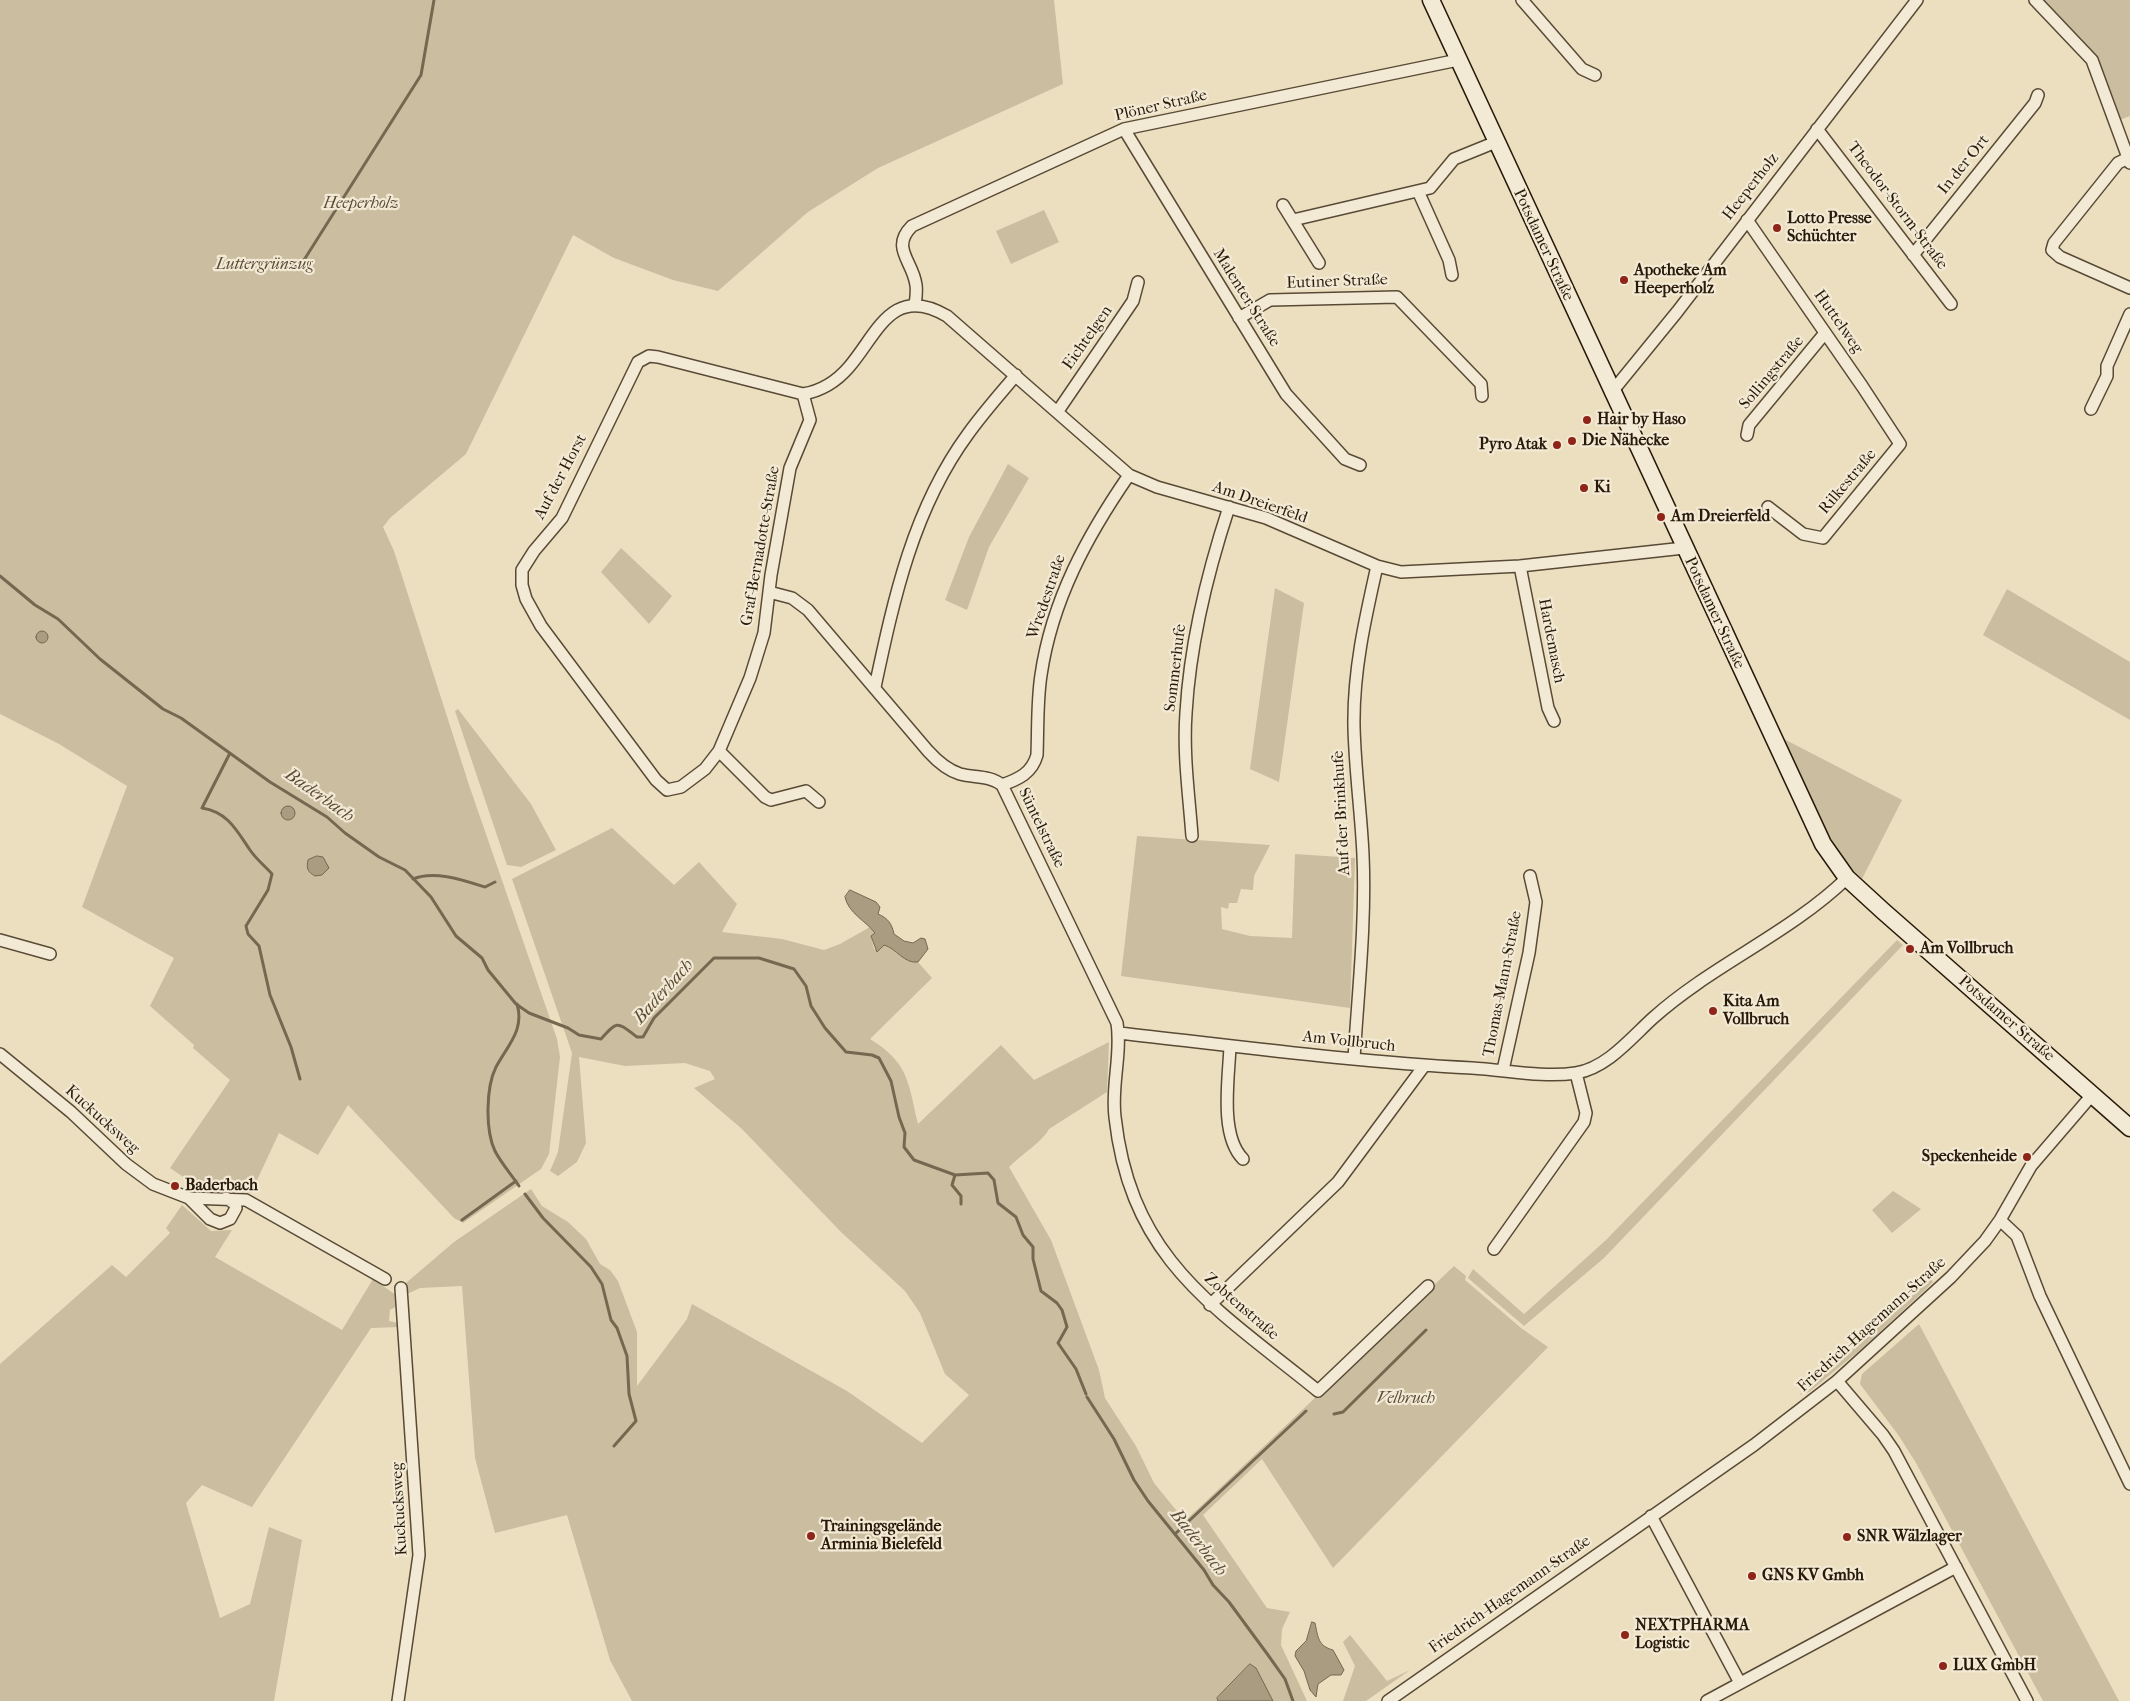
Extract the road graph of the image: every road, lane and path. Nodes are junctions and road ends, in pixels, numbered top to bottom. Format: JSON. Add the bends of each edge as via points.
{"nodes":[{"id":1,"x":1430,"y":0,"type":"edge"},
{"id":2,"x":1522,"y":0,"type":"edge"},
{"id":3,"x":1917,"y":0,"type":"edge"},
{"id":4,"x":2035,"y":0,"type":"edge"},
{"id":5,"x":1458,"y":60,"type":"junction"},
{"id":6,"x":1595,"y":75,"type":"dead end"},
{"id":7,"x":2038,"y":94,"type":"dead end"},
{"id":8,"x":1124,"y":129,"type":"junction"},
{"id":9,"x":1817,"y":129,"type":"junction"},
{"id":10,"x":1496,"y":142,"type":"junction"},
{"id":11,"x":2129,"y":160,"type":"edge"},
{"id":12,"x":1418,"y":191,"type":"junction"},
{"id":13,"x":1283,"y":205,"type":"dead end"},
{"id":14,"x":1293,"y":220,"type":"junction"},
{"id":15,"x":1747,"y":220,"type":"junction"},
{"id":16,"x":1913,"y":255,"type":"junction"},
{"id":17,"x":1319,"y":263,"type":"dead end"},
{"id":18,"x":1452,"y":275,"type":"dead end"},
{"id":19,"x":1138,"y":282,"type":"dead end"},
{"id":20,"x":2130,"y":288,"type":"edge"},
{"id":21,"x":1951,"y":304,"type":"dead end"},
{"id":22,"x":915,"y":305,"type":"junction"},
{"id":23,"x":2130,"y":314,"type":"edge"},
{"id":24,"x":1239,"y":318,"type":"junction"},
{"id":25,"x":1826,"y":333,"type":"junction"},
{"id":26,"x":1016,"y":375,"type":"junction"},
{"id":27,"x":1611,"y":393,"type":"junction"},
{"id":28,"x":803,"y":394,"type":"junction"},
{"id":29,"x":1482,"y":396,"type":"dead end"},
{"id":30,"x":2091,"y":409,"type":"dead end"},
{"id":31,"x":1058,"y":411,"type":"junction"},
{"id":32,"x":1747,"y":435,"type":"dead end"},
{"id":33,"x":1900,"y":444,"type":"joint"},
{"id":34,"x":1360,"y":465,"type":"dead end"},
{"id":35,"x":1130,"y":475,"type":"junction"},
{"id":36,"x":1229,"y":507,"type":"junction"},
{"id":37,"x":1768,"y":507,"type":"dead end"},
{"id":38,"x":1684,"y":548,"type":"junction"},
{"id":39,"x":1378,"y":566,"type":"junction"},
{"id":40,"x":1520,"y":566,"type":"junction"},
{"id":41,"x":769,"y":592,"type":"junction"},
{"id":42,"x":875,"y":687,"type":"junction"},
{"id":43,"x":1554,"y":721,"type":"dead end"},
{"id":44,"x":719,"y":751,"type":"junction"},
{"id":45,"x":1002,"y":784,"type":"junction"},
{"id":46,"x":668,"y":790,"type":"joint"},
{"id":47,"x":819,"y":802,"type":"dead end"},
{"id":48,"x":1192,"y":836,"type":"dead end"},
{"id":49,"x":1530,"y":876,"type":"dead end"},
{"id":50,"x":1847,"y":878,"type":"junction"},
{"id":51,"x":0,"y":940,"type":"edge"},
{"id":52,"x":50,"y":954,"type":"dead end"},
{"id":53,"x":1119,"y":1033,"type":"junction"},
{"id":54,"x":1230,"y":1046,"type":"junction"},
{"id":55,"x":0,"y":1054,"type":"edge"},
{"id":56,"x":1354,"y":1059,"type":"junction"},
{"id":57,"x":1424,"y":1066,"type":"junction"},
{"id":58,"x":1503,"y":1070,"type":"junction"},
{"id":59,"x":1576,"y":1073,"type":"junction"},
{"id":60,"x":2092,"y":1095,"type":"junction"},
{"id":61,"x":2130,"y":1128,"type":"edge"},
{"id":62,"x":1243,"y":1159,"type":"dead end"},
{"id":63,"x":189,"y":1198,"type":"junction"},
{"id":64,"x":226,"y":1198,"type":"junction"},
{"id":65,"x":2000,"y":1220,"type":"junction"},
{"id":66,"x":1494,"y":1250,"type":"dead end"},
{"id":67,"x":384,"y":1279,"type":"dead end"},
{"id":68,"x":1428,"y":1286,"type":"dead end"},
{"id":69,"x":401,"y":1288,"type":"dead end"},
{"id":70,"x":1210,"y":1305,"type":"junction"},
{"id":71,"x":1837,"y":1381,"type":"junction"},
{"id":72,"x":2130,"y":1484,"type":"edge"},
{"id":73,"x":1651,"y":1516,"type":"junction"},
{"id":74,"x":1956,"y":1567,"type":"junction"},
{"id":75,"x":1740,"y":1683,"type":"junction"},
{"id":76,"x":398,"y":1701,"type":"edge"},
{"id":77,"x":1388,"y":1701,"type":"edge"},
{"id":78,"x":1707,"y":1701,"type":"edge"},
{"id":79,"x":2026,"y":1701,"type":"edge"}],
"edges":[{"from":1,"to":5,"type":"street","name":"Potsdamer Straße"},
{"from":2,"to":6,"type":"street","via":[[1582,69]]},
{"from":3,"to":9,"type":"street","name":"Heeperholz"},
{"from":4,"to":11,"type":"street","via":[[2092,60]]},
{"from":5,"to":8,"type":"street","name":"Plöner Straße"},
{"from":5,"to":10,"type":"street","name":"Potsdamer Straße"},
{"from":7,"to":16,"type":"street","name":"In der Ort","via":[[2035,103]]},
{"from":8,"to":22,"type":"street","name":"Plöner Straße","via":[[912,226],[906,232],[902,245],[916,285]]},
{"from":8,"to":24,"type":"street","name":"Malenter Straße"},
{"from":9,"to":15,"type":"street","name":"Heeperholz"},
{"from":9,"to":16,"type":"street","name":"Theodor-Storm-Straße"},
{"from":10,"to":12,"type":"street","via":[[1454,159],[1430,188]]},
{"from":10,"to":27,"type":"street","name":"Potsdamer Straße"},
{"from":11,"to":20,"type":"street","via":[[2118,163],[2054,243],[2052,250],[2060,257]]},
{"from":12,"to":14,"type":"street"},
{"from":12,"to":18,"type":"street","via":[[1449,260]]},
{"from":13,"to":14,"type":"street"},
{"from":14,"to":17,"type":"street"},
{"from":15,"to":25,"type":"street","name":"Huttelweg"},
{"from":15,"to":27,"type":"street","name":"Heeperholz"},
{"from":16,"to":21,"type":"street","name":"Theodor-Storm-Straße"},
{"from":19,"to":31,"type":"street","name":"Eichtelgen","via":[[1133,301]]},
{"from":22,"to":26,"type":"street","name":"Am Dreierfeld","via":[[927,306],[948,316]]},
{"from":22,"to":28,"type":"street","via":[[886,317],[850,366],[834,381],[824,388]]},
{"from":23,"to":30,"type":"street"},
{"from":24,"to":29,"type":"street","name":"Eutiner Straße","via":[[1270,300],[1397,297],[1481,384]]},
{"from":24,"to":34,"type":"street","name":"Malenter Straße","via":[[1291,401],[1345,459]]},
{"from":25,"to":32,"type":"street","name":"Sollingstraße","via":[[1749,425]]},
{"from":25,"to":33,"type":"street","name":"Huttelweg"},
{"from":26,"to":31,"type":"street","name":"Am Dreierfeld"},
{"from":26,"to":42,"type":"street","via":[[967,434],[918,525],[897,589]]},
{"from":27,"to":38,"type":"street","name":"Potsdamer Straße"},
{"from":28,"to":41,"type":"street","name":"Graf-Bernadotte-Straße","via":[[810,420],[792,460]]},
{"from":28,"to":46,"type":"street","name":"Auf der Horst","via":[[658,356],[649,356],[638,362],[562,518],[522,570],[526,599],[541,626],[656,780]]},
{"from":31,"to":35,"type":"street","name":"Am Dreierfeld"},
{"from":33,"to":37,"type":"street","name":"Rilkestraße","via":[[1823,538],[1803,534]]},
{"from":35,"to":36,"type":"street","name":"Am Dreierfeld"},
{"from":35,"to":45,"type":"street","name":"Wredestraße","via":[[1082,549],[1053,621],[1041,676],[1034,765],[1016,780]]},
{"from":36,"to":39,"type":"street","name":"Am Dreierfeld","via":[[1289,527]]},
{"from":36,"to":48,"type":"street","name":"Sommerhufe","via":[[1208,577],[1190,670],[1186,756]]},
{"from":38,"to":40,"type":"street","name":"Am Dreierfeld"},
{"from":38,"to":50,"type":"street","name":"Potsdamer Straße","via":[[1814,827]]},
{"from":39,"to":40,"type":"street","name":"Am Dreierfeld","via":[[1420,573]]},
{"from":39,"to":56,"type":"street","name":"Auf der Brinkhufe","via":[[1362,630],[1354,725],[1363,856]]},
{"from":40,"to":43,"type":"street","name":"Hardemasch","via":[[1548,708]]},
{"from":41,"to":42,"type":"street","name":"Süntelstraße","via":[[792,598],[808,610]]},
{"from":41,"to":44,"type":"street","name":"Graf-Bernadotte-Straße","via":[[760,650]]},
{"from":42,"to":45,"type":"street","name":"Süntelstraße","via":[[928,752],[944,766],[960,774],[994,779]]},
{"from":44,"to":46,"type":"street","name":"Graf-Bernadotte-Straße","via":[[705,769],[681,787]]},
{"from":44,"to":47,"type":"street","via":[[765,797],[776,800],[806,791]]},
{"from":45,"to":53,"type":"street","name":"Süntelstraße","via":[[1114,1013]]},
{"from":49,"to":58,"type":"street","name":"Thomas-Mann-Straße","via":[[1536,902]]},
{"from":50,"to":59,"type":"street","name":"Am Vollbruch","via":[[1814,906],[1673,1002],[1610,1056]]},
{"from":50,"to":60,"type":"street","name":"Potsdamer Straße"},
{"from":51,"to":52,"type":"street"},
{"from":53,"to":54,"type":"street","name":"Am Vollbruch"},
{"from":53,"to":70,"type":"street","name":"Zobtenstraße","via":[[1114,1108],[1129,1183],[1159,1246]]},
{"from":54,"to":56,"type":"street","name":"Am Vollbruch"},
{"from":54,"to":62,"type":"street","via":[[1227,1106],[1232,1138],[1237,1153]]},
{"from":55,"to":63,"type":"street","name":"Kuckucksweg","via":[[139,1174],[166,1191]]},
{"from":56,"to":57,"type":"street","name":"Am Vollbruch"},
{"from":57,"to":58,"type":"street","name":"Am Vollbruch"},
{"from":57,"to":70,"type":"street","via":[[1338,1182]]},
{"from":58,"to":59,"type":"street","name":"Am Vollbruch"},
{"from":59,"to":66,"type":"street","via":[[1586,1112],[1584,1122]]},
{"from":60,"to":61,"type":"street","name":"Potsdamer Straße"},
{"from":60,"to":65,"type":"street","name":"Friedrich-Hagemann-Straße","via":[[2031,1166]]},
{"from":63,"to":64,"type":"street","name":"Kuckucksweg"},
{"from":63,"to":64,"type":"street","name":"Kuckucksweg","via":[[210,1219],[220,1223],[230,1219],[236,1208]]},
{"from":64,"to":67,"type":"street","name":"Kuckucksweg","via":[[246,1200]]},
{"from":65,"to":71,"type":"street","name":"Friedrich-Hagemann-Straße","via":[[1951,1277]]},
{"from":65,"to":72,"type":"street","via":[[2017,1236],[2040,1296]]},
{"from":68,"to":70,"type":"street","name":"Zobtenstraße","via":[[1318,1391]]},
{"from":69,"to":76,"type":"street","name":"Kuckucksweg","via":[[398,1315],[420,1555]]},
{"from":71,"to":73,"type":"street","name":"Friedrich-Hagemann-Straße","via":[[1761,1440]]},
{"from":71,"to":74,"type":"street","via":[[1894,1451]]},
{"from":73,"to":75,"type":"street"},
{"from":73,"to":77,"type":"street","name":"Friedrich-Hagemann-Straße"},
{"from":74,"to":75,"type":"street"},
{"from":74,"to":79,"type":"street"},
{"from":75,"to":78,"type":"street"}]}
